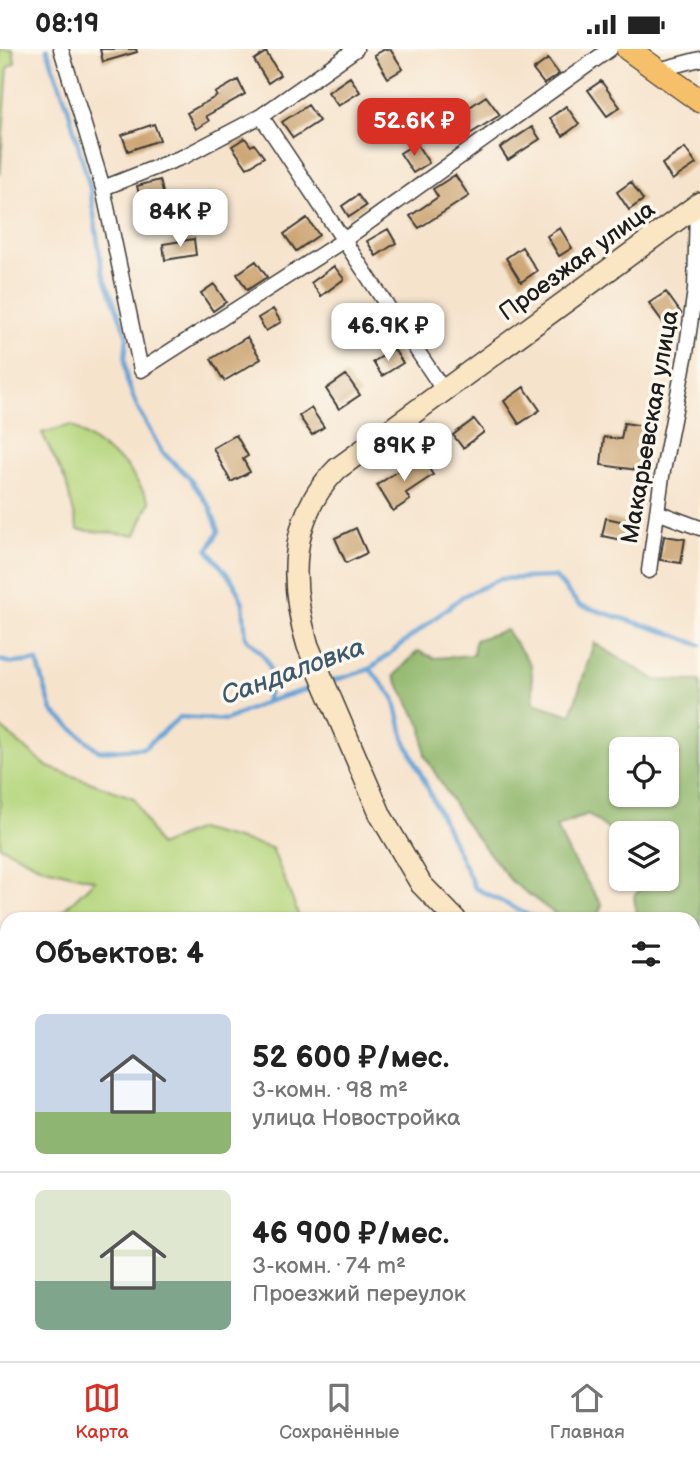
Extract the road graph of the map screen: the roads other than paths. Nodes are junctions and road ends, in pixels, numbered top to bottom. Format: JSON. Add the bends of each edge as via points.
{"nodes":[{"id":1,"x":61,"y":49,"type":"edge"},
{"id":2,"x":356,"y":49,"type":"edge"},
{"id":3,"x":610,"y":49,"type":"edge"},
{"id":4,"x":628,"y":49,"type":"edge"},
{"id":5,"x":700,"y":59,"type":"edge"},
{"id":6,"x":658,"y":70,"type":"junction"},
{"id":7,"x":700,"y":101,"type":"edge"},
{"id":8,"x":261,"y":116,"type":"junction"},
{"id":9,"x":103,"y":188,"type":"junction"},
{"id":10,"x":698,"y":204,"type":"edge"},
{"id":11,"x":344,"y":240,"type":"junction"},
{"id":12,"x":444,"y":391,"type":"junction"},
{"id":13,"x":657,"y":512,"type":"junction"},
{"id":14,"x":700,"y":528,"type":"edge"},
{"id":15,"x":649,"y":571,"type":"dead end"},
{"id":16,"x":448,"y":912,"type":"edge"}],
"edges":[{"from":1,"to":9,"type":"street"},
{"from":2,"to":8,"type":"street"},
{"from":3,"to":11,"type":"street"},
{"from":4,"to":6,"type":"main road"},
{"from":5,"to":6,"type":"street"},
{"from":6,"to":7,"type":"main road"},
{"from":8,"to":9,"type":"street","via":[[185,156]]},
{"from":8,"to":11,"type":"street"},
{"from":9,"to":11,"type":"street","via":[[141,370]]},
{"from":10,"to":12,"type":"street","name":"Проезжая улица"},
{"from":10,"to":13,"type":"street","name":"Макарьевская улица","via":[[695,290]]},
{"from":11,"to":12,"type":"street"},
{"from":12,"to":16,"type":"street","name":"Проезжая улица","via":[[322,484],[303,523],[295,569],[302,625],[335,714],[402,855]]},
{"from":13,"to":14,"type":"street"},
{"from":13,"to":15,"type":"street","name":"Макарьевская улица"}]}
